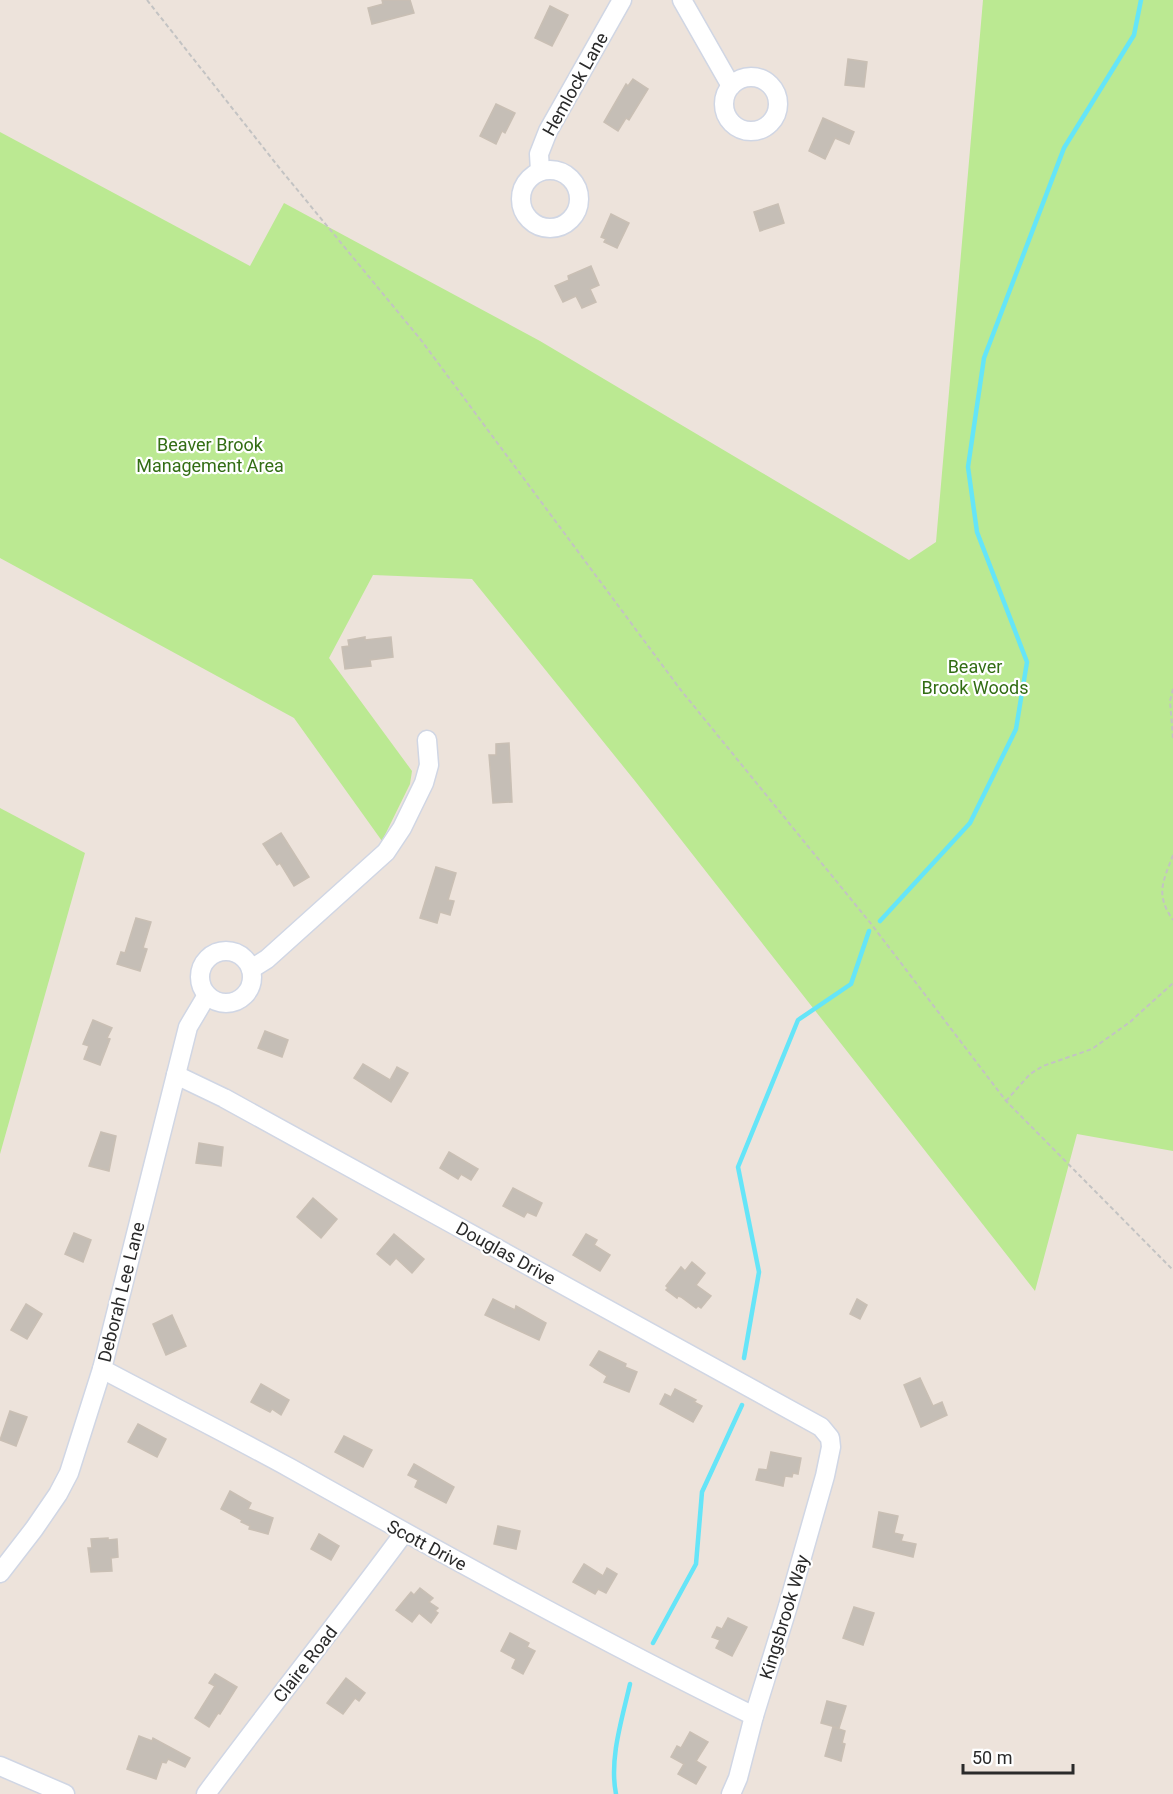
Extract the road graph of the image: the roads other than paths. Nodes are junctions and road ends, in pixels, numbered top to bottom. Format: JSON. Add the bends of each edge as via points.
{"nodes":[{"id":1,"x":622,"y":0,"type":"edge"},
{"id":2,"x":682,"y":0,"type":"edge"},
{"id":3,"x":731,"y":86,"type":"dead end"},
{"id":4,"x":540,"y":171,"type":"dead end"},
{"id":5,"x":427,"y":740,"type":"dead end"},
{"id":6,"x":251,"y":969,"type":"junction"},
{"id":7,"x":207,"y":995,"type":"junction"},
{"id":8,"x":176,"y":1075,"type":"junction"},
{"id":9,"x":102,"y":1369,"type":"junction"},
{"id":10,"x":830,"y":1438,"type":"joint"},
{"id":11,"x":404,"y":1533,"type":"junction"},
{"id":12,"x":0,"y":1573,"type":"edge"},
{"id":13,"x":754,"y":1716,"type":"junction"},
{"id":14,"x":0,"y":1766,"type":"edge"},
{"id":15,"x":65,"y":1794,"type":"edge"},
{"id":16,"x":206,"y":1794,"type":"edge"},
{"id":17,"x":731,"y":1794,"type":"edge"}],
"edges":[{"from":1,"to":4,"type":"street","name":"Hemlock Lane","via":[[548,131],[539,154]]},
{"from":2,"to":3,"type":"street"},
{"from":5,"to":6,"type":"street","via":[[429,765],[424,783],[386,852],[267,960]]},
{"from":6,"to":7,"type":"street","via":[[250,990],[238,1001],[221,1003]]},
{"from":6,"to":7,"type":"street","via":[[237,953],[219,952],[211,956],[200,972]]},
{"from":7,"to":8,"type":"street","name":"Deborah Lee Lane","via":[[188,1028]]},
{"from":8,"to":9,"type":"street","name":"Deborah Lee Lane"},
{"from":8,"to":10,"type":"street","name":"Douglas Drive","via":[[806,1418]]},
{"from":9,"to":11,"type":"street","name":"Scott Drive"},
{"from":9,"to":12,"type":"street","name":"Deborah Lee Lane","via":[[69,1473]]},
{"from":10,"to":13,"type":"street","name":"Kingsbrook Way","via":[[825,1476]]},
{"from":11,"to":13,"type":"street","name":"Scott Drive"},
{"from":11,"to":16,"type":"street","name":"Claire Road"},
{"from":13,"to":17,"type":"street","name":"Kingsbrook Way"},
{"from":14,"to":15,"type":"street"}]}
